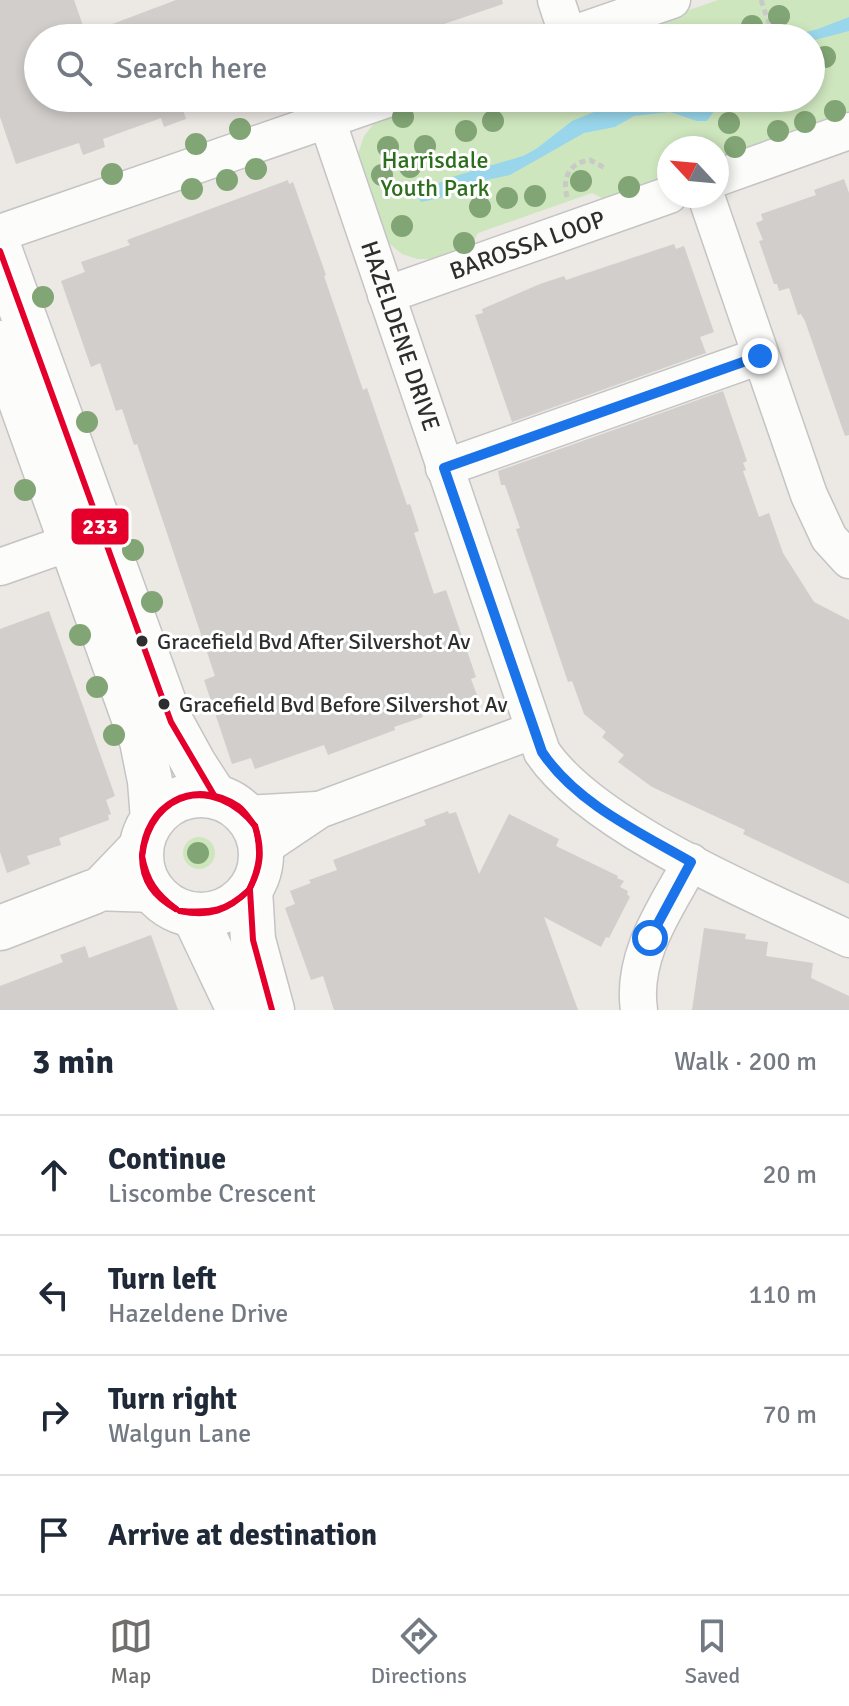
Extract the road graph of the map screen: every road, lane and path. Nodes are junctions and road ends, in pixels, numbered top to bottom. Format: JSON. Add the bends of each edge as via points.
{"nodes":[{"id":1,"x":556,"y":0,"type":"edge"},
{"id":2,"x":672,"y":0,"type":"edge"},
{"id":3,"x":761,"y":0,"type":"edge"},
{"id":4,"x":562,"y":24,"type":"edge"},
{"id":5,"x":603,"y":24,"type":"edge"},
{"id":6,"x":769,"y":24,"type":"edge"},
{"id":7,"x":350,"y":112,"type":"edge"},
{"id":8,"x":327,"y":120,"type":"junction"},
{"id":9,"x":849,"y":131,"type":"edge"},
{"id":10,"x":607,"y":169,"type":"dead end"},
{"id":11,"x":729,"y":174,"type":"edge"},
{"id":12,"x":568,"y":198,"type":"dead end"},
{"id":13,"x":657,"y":199,"type":"edge"},
{"id":14,"x":710,"y":208,"type":"edge"},
{"id":15,"x":0,"y":233,"type":"edge"},
{"id":16,"x":0,"y":251,"type":"edge"},
{"id":17,"x":386,"y":295,"type":"junction"},
{"id":18,"x":0,"y":343,"type":"edge"},
{"id":19,"x":760,"y":356,"type":"junction"},
{"id":20,"x":444,"y":468,"type":"junction"},
{"id":21,"x":71,"y":542,"type":"junction"},
{"id":22,"x":849,"y":560,"type":"edge"},
{"id":23,"x":0,"y":567,"type":"edge"},
{"id":24,"x":534,"y":730,"type":"junction"},
{"id":25,"x":147,"y":830,"type":"junction"},
{"id":26,"x":243,"y":837,"type":"junction"},
{"id":27,"x":691,"y":862,"type":"junction"},
{"id":28,"x":93,"y":892,"type":"junction"},
{"id":29,"x":155,"y":894,"type":"junction"},
{"id":30,"x":194,"y":915,"type":"junction"},
{"id":31,"x":0,"y":928,"type":"edge"},
{"id":32,"x":849,"y":939,"type":"edge"},
{"id":33,"x":239,"y":1010,"type":"edge"},
{"id":34,"x":272,"y":1010,"type":"edge"},
{"id":35,"x":639,"y":1010,"type":"edge"}],
"edges":[{"from":1,"to":4,"type":"street"},
{"from":2,"to":5,"type":"street"},
{"from":3,"to":6,"type":"path"},
{"from":7,"to":8,"type":"street"},
{"from":8,"to":15,"type":"street"},
{"from":8,"to":17,"type":"street","name":"HAZELDENE DRIVE"},
{"from":9,"to":11,"type":"street"},
{"from":10,"to":12,"type":"path","via":[[590,160],[576,164],[566,181]]},
{"from":13,"to":17,"type":"street","name":"BAROSSA LOOP"},
{"from":14,"to":19,"type":"street"},
{"from":16,"to":26,"type":"street","via":[[171,722]]},
{"from":17,"to":20,"type":"street","name":"HAZELDENE DRIVE"},
{"from":18,"to":21,"type":"street"},
{"from":19,"to":20,"type":"street"},
{"from":19,"to":22,"type":"street","via":[[821,523]]},
{"from":20,"to":24,"type":"street","name":"HAZELDENE DRIVE"},
{"from":21,"to":23,"type":"street"},
{"from":21,"to":25,"type":"street","via":[[142,741],[150,781]]},
{"from":24,"to":26,"type":"street"},
{"from":24,"to":27,"type":"street","name":"HAZELDENE DRIVE","via":[[555,771],[574,788]]},
{"from":25,"to":26,"type":"street","via":[[160,810],[180,798],[203,794]]},
{"from":25,"to":28,"type":"street"},
{"from":25,"to":29,"type":"street","via":[[141,860]]},
{"from":26,"to":30,"type":"street","via":[[237,903],[224,911]]},
{"from":26,"to":34,"type":"street","via":[[253,940]]},
{"from":27,"to":32,"type":"street","name":"HAZELDENE DRIVE"},
{"from":27,"to":35,"type":"street","via":[[643,955]]},
{"from":28,"to":29,"type":"street"},
{"from":28,"to":31,"type":"street"},
{"from":29,"to":30,"type":"street"},
{"from":30,"to":33,"type":"street"}]}
